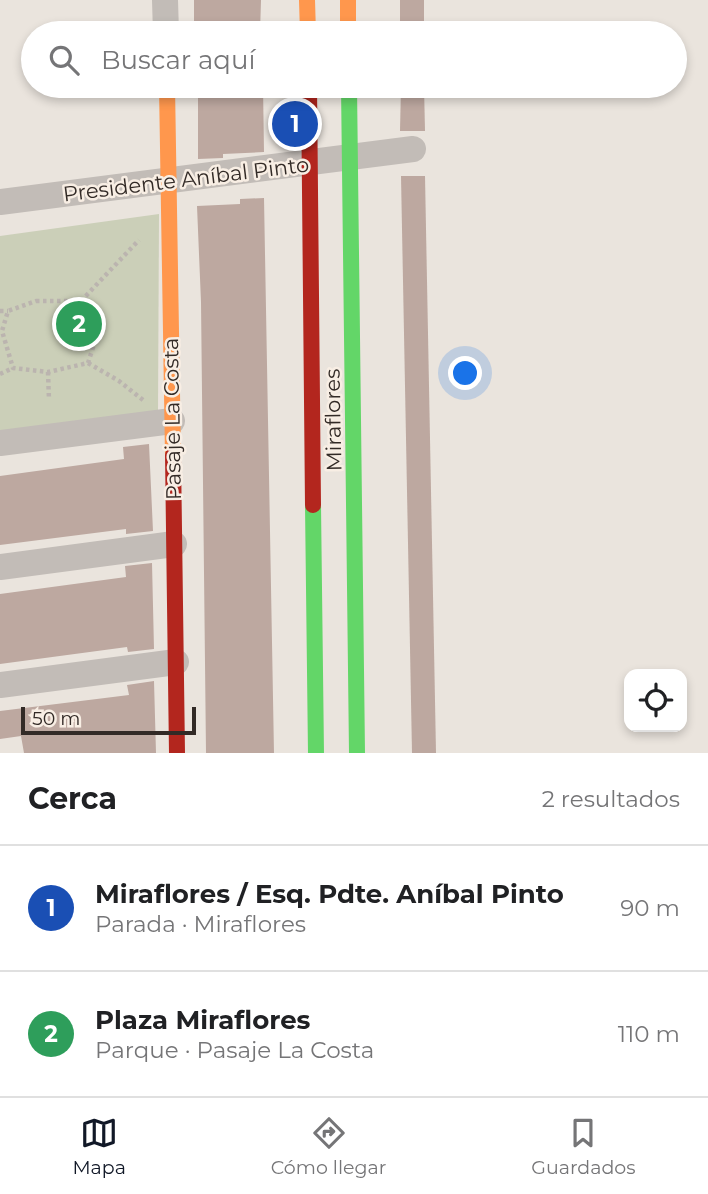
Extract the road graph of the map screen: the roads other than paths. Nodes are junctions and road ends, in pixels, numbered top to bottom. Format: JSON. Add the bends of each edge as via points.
{"nodes":[{"id":1,"x":166,"y":0,"type":"edge"},
{"id":2,"x":307,"y":0,"type":"edge"},
{"id":3,"x":348,"y":0,"type":"edge"},
{"id":4,"x":166,"y":21,"type":"edge"},
{"id":5,"x":308,"y":21,"type":"edge"},
{"id":6,"x":348,"y":21,"type":"edge"},
{"id":7,"x":167,"y":98,"type":"edge"},
{"id":8,"x":309,"y":98,"type":"edge"},
{"id":9,"x":349,"y":98,"type":"edge"},
{"id":10,"x":413,"y":149,"type":"dead end"},
{"id":11,"x":351,"y":157,"type":"junction"},
{"id":12,"x":311,"y":163,"type":"junction"},
{"id":13,"x":169,"y":181,"type":"junction"},
{"id":14,"x":0,"y":202,"type":"edge"},
{"id":15,"x":172,"y":421,"type":"junction"},
{"id":16,"x":0,"y":443,"type":"edge"},
{"id":17,"x":174,"y":544,"type":"junction"},
{"id":18,"x":0,"y":567,"type":"edge"},
{"id":19,"x":176,"y":662,"type":"junction"},
{"id":20,"x":0,"y":685,"type":"edge"},
{"id":21,"x":177,"y":753,"type":"edge"},
{"id":22,"x":316,"y":753,"type":"edge"},
{"id":23,"x":357,"y":753,"type":"edge"}],
"edges":[{"from":1,"to":4,"type":"street"},
{"from":2,"to":5,"type":"main road"},
{"from":3,"to":6,"type":"main road"},
{"from":7,"to":13,"type":"main road","name":"Pasaje La Costa"},
{"from":8,"to":12,"type":"main road","name":"Miraflores"},
{"from":9,"to":11,"type":"main road","name":"Miraflores"},
{"from":10,"to":11,"type":"street","name":"Presidente Aníbal Pinto"},
{"from":11,"to":12,"type":"street","name":"Presidente Aníbal Pinto"},
{"from":11,"to":23,"type":"main road","name":"Miraflores"},
{"from":12,"to":13,"type":"street","name":"Presidente Aníbal Pinto"},
{"from":12,"to":22,"type":"main road","name":"Miraflores"},
{"from":13,"to":14,"type":"street","name":"Presidente Aníbal Pinto"},
{"from":13,"to":15,"type":"main road","name":"Pasaje La Costa"},
{"from":15,"to":16,"type":"street"},
{"from":15,"to":17,"type":"main road","name":"Pasaje La Costa"},
{"from":17,"to":18,"type":"street"},
{"from":17,"to":19,"type":"main road","name":"Pasaje La Costa"},
{"from":19,"to":20,"type":"street"},
{"from":19,"to":21,"type":"main road","name":"Pasaje La Costa"}]}
